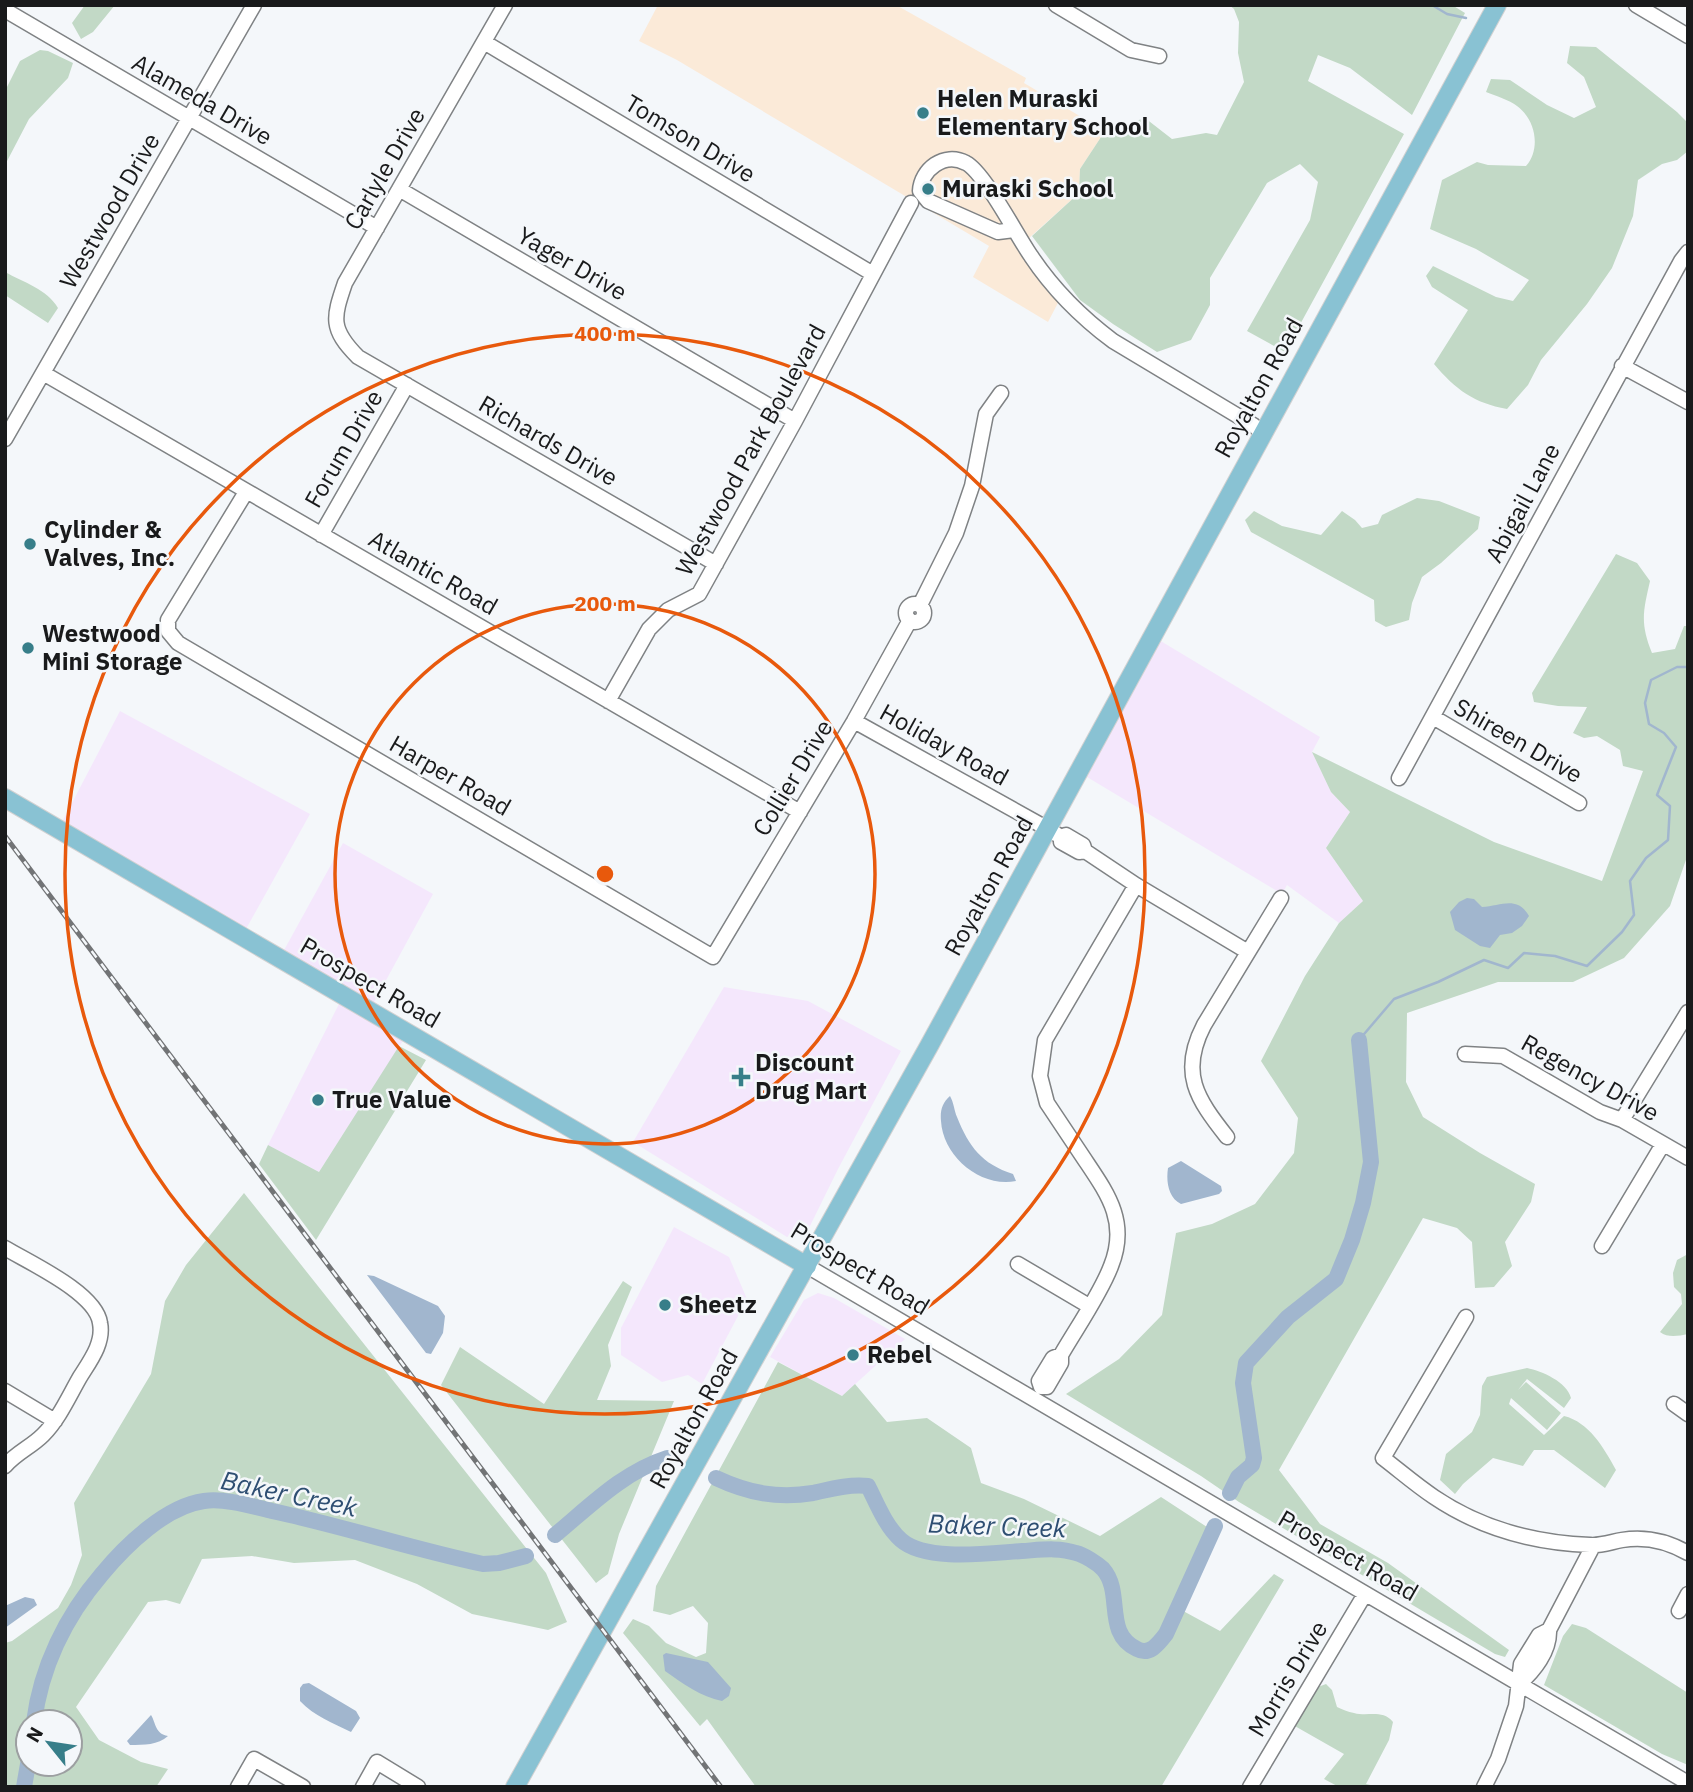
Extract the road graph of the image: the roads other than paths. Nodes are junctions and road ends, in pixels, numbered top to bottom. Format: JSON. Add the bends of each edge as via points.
{"nodes":[{"id":1,"x":254,"y":5,"type":"edge"},
{"id":2,"x":505,"y":5,"type":"edge"},
{"id":3,"x":1056,"y":5,"type":"edge"},
{"id":4,"x":1497,"y":5,"type":"edge"},
{"id":5,"x":1636,"y":5,"type":"edge"},
{"id":6,"x":5,"y":10,"type":"edge"},
{"id":7,"x":1688,"y":36,"type":"edge"},
{"id":8,"x":484,"y":42,"type":"junction"},
{"id":9,"x":1159,"y":56,"type":"dead end"},
{"id":10,"x":190,"y":120,"type":"junction"},
{"id":11,"x":399,"y":189,"type":"junction"},
{"id":12,"x":911,"y":203,"type":"dead end"},
{"id":13,"x":999,"y":206,"type":"junction"},
{"id":14,"x":984,"y":226,"type":"junction"},
{"id":15,"x":377,"y":228,"type":"junction"},
{"id":16,"x":1014,"y":230,"type":"junction"},
{"id":17,"x":1688,"y":252,"type":"edge"},
{"id":18,"x":873,"y":274,"type":"junction"},
{"id":19,"x":358,"y":357,"type":"joint"},
{"id":20,"x":1622,"y":366,"type":"junction"},
{"id":21,"x":43,"y":373,"type":"junction"},
{"id":22,"x":407,"y":386,"type":"junction"},
{"id":23,"x":1001,"y":393,"type":"dead end"},
{"id":24,"x":1688,"y":402,"type":"edge"},
{"id":25,"x":795,"y":421,"type":"junction"},
{"id":26,"x":1262,"y":433,"type":"junction"},
{"id":27,"x":5,"y":439,"type":"edge"},
{"id":28,"x":247,"y":492,"type":"junction"},
{"id":29,"x":321,"y":535,"type":"junction"},
{"id":30,"x":716,"y":564,"type":"junction"},
{"id":31,"x":608,"y":701,"type":"junction"},
{"id":32,"x":1433,"y":717,"type":"junction"},
{"id":33,"x":854,"y":721,"type":"junction"},
{"id":34,"x":1399,"y":778,"type":"dead end"},
{"id":35,"x":5,"y":798,"type":"edge"},
{"id":36,"x":1579,"y":803,"type":"dead end"},
{"id":37,"x":800,"y":811,"type":"junction"},
{"id":38,"x":1054,"y":833,"type":"junction"},
{"id":39,"x":1136,"y":885,"type":"junction"},
{"id":40,"x":1281,"y":898,"type":"dead end"},
{"id":41,"x":1248,"y":952,"type":"junction"},
{"id":42,"x":713,"y":957,"type":"joint"},
{"id":43,"x":1688,"y":1012,"type":"edge"},
{"id":44,"x":1465,"y":1054,"type":"dead end"},
{"id":45,"x":1622,"y":1120,"type":"junction"},
{"id":46,"x":1227,"y":1137,"type":"dead end"},
{"id":47,"x":1663,"y":1144,"type":"junction"},
{"id":48,"x":1688,"y":1158,"type":"edge"},
{"id":49,"x":1602,"y":1247,"type":"dead end"},
{"id":50,"x":5,"y":1248,"type":"edge"},
{"id":51,"x":1018,"y":1264,"type":"dead end"},
{"id":52,"x":807,"y":1266,"type":"junction"},
{"id":53,"x":1089,"y":1306,"type":"junction"},
{"id":54,"x":1465,"y":1317,"type":"dead end"},
{"id":55,"x":5,"y":1391,"type":"edge"},
{"id":56,"x":1037,"y":1394,"type":"junction"},
{"id":57,"x":1674,"y":1404,"type":"dead end"},
{"id":58,"x":1688,"y":1414,"type":"edge"},
{"id":59,"x":55,"y":1421,"type":"junction"},
{"id":60,"x":5,"y":1466,"type":"edge"},
{"id":61,"x":1593,"y":1546,"type":"junction"},
{"id":62,"x":1688,"y":1553,"type":"edge"},
{"id":63,"x":1365,"y":1594,"type":"junction"},
{"id":64,"x":1688,"y":1594,"type":"edge"},
{"id":65,"x":1679,"y":1611,"type":"dead end"},
{"id":66,"x":1519,"y":1684,"type":"junction"},
{"id":67,"x":1688,"y":1783,"type":"edge"},
{"id":68,"x":238,"y":1787,"type":"edge"},
{"id":69,"x":303,"y":1787,"type":"edge"},
{"id":70,"x":363,"y":1787,"type":"edge"},
{"id":71,"x":418,"y":1787,"type":"edge"},
{"id":72,"x":515,"y":1787,"type":"edge"},
{"id":73,"x":1250,"y":1787,"type":"edge"},
{"id":74,"x":1483,"y":1787,"type":"edge"}],
"edges":[{"from":1,"to":10,"type":"street","name":"Westwood Drive"},
{"from":2,"to":8,"type":"street","name":"Carlyle Drive"},
{"from":3,"to":9,"type":"street","via":[[1131,50]]},
{"from":4,"to":26,"type":"main road","name":"Royalton Road"},
{"from":5,"to":7,"type":"street"},
{"from":6,"to":10,"type":"street","name":"Alameda Drive"},
{"from":8,"to":11,"type":"street","name":"Carlyle Drive"},
{"from":8,"to":18,"type":"street","name":"Tomson Drive"},
{"from":10,"to":15,"type":"street","name":"Alameda Drive"},
{"from":10,"to":21,"type":"street","name":"Westwood Drive"},
{"from":11,"to":15,"type":"street","name":"Carlyle Drive"},
{"from":11,"to":25,"type":"street","name":"Yager Drive"},
{"from":12,"to":18,"type":"street","name":"Westwood Park Boulevard"},
{"from":13,"to":14,"type":"street"},
{"from":13,"to":14,"type":"street","via":[[966,163],[955,160],[929,168],[920,191],[928,201]]},
{"from":13,"to":16,"type":"street"},
{"from":14,"to":16,"type":"street","via":[[998,232]]},
{"from":15,"to":19,"type":"street","name":"Carlyle Drive","via":[[345,283],[335,314],[342,340]]},
{"from":16,"to":26,"type":"street","via":[[1044,275],[1094,327]]},
{"from":17,"to":20,"type":"street","name":"Abigail Lane"},
{"from":18,"to":25,"type":"street","name":"Westwood Park Boulevard"},
{"from":19,"to":22,"type":"street","name":"Richards Drive"},
{"from":20,"to":24,"type":"street"},
{"from":20,"to":32,"type":"street","name":"Abigail Lane"},
{"from":21,"to":27,"type":"street","name":"Westwood Drive"},
{"from":21,"to":28,"type":"street","name":"Atlantic Road"},
{"from":22,"to":29,"type":"street","name":"Forum Drive"},
{"from":22,"to":30,"type":"street","name":"Richards Drive"},
{"from":23,"to":33,"type":"street","name":"Collier Drive","via":[[986,414],[972,486],[956,533],[920,605],[908,608],[910,620]]},
{"from":25,"to":30,"type":"street","name":"Westwood Park Boulevard"},
{"from":26,"to":38,"type":"main road","name":"Royalton Road"},
{"from":28,"to":29,"type":"street","name":"Atlantic Road"},
{"from":28,"to":42,"type":"street","name":"Harper Road","via":[[168,620],[168,631],[178,643]]},
{"from":29,"to":31,"type":"street","name":"Atlantic Road"},
{"from":30,"to":31,"type":"street","name":"Westwood Park Boulevard","via":[[699,594],[668,610],[649,629]]},
{"from":31,"to":37,"type":"street","name":"Atlantic Road"},
{"from":32,"to":34,"type":"street","name":"Abigail Lane"},
{"from":32,"to":36,"type":"street","name":"Shireen Drive"},
{"from":33,"to":37,"type":"street","name":"Collier Drive"},
{"from":33,"to":38,"type":"street","name":"Holiday Road"},
{"from":35,"to":52,"type":"main road","name":"Prospect Road"},
{"from":37,"to":42,"type":"street","name":"Collier Drive"},
{"from":38,"to":39,"type":"street","name":"Holiday Road"},
{"from":38,"to":52,"type":"main road","name":"Royalton Road"},
{"from":39,"to":41,"type":"street","name":"Holiday Road"},
{"from":39,"to":53,"type":"street","via":[[1050,1029],[1040,1063],[1047,1103],[1107,1192],[1116,1219],[1118,1238],[1112,1265]]},
{"from":40,"to":41,"type":"street"},
{"from":41,"to":46,"type":"street","via":[[1198,1036],[1193,1057],[1198,1096]]},
{"from":43,"to":45,"type":"street"},
{"from":44,"to":45,"type":"street","name":"Regency Drive","via":[[1503,1056]]},
{"from":45,"to":47,"type":"street","name":"Regency Drive"},
{"from":47,"to":48,"type":"street","name":"Regency Drive"},
{"from":47,"to":49,"type":"street"},
{"from":50,"to":59,"type":"street","via":[[81,1294],[94,1307],[101,1324],[97,1348]]},
{"from":51,"to":53,"type":"street"},
{"from":52,"to":56,"type":"street","name":"Prospect Road"},
{"from":52,"to":72,"type":"main road","name":"Royalton Road"},
{"from":53,"to":56,"type":"street","via":[[1039,1381]]},
{"from":54,"to":61,"type":"street","via":[[1383,1458],[1433,1496],[1488,1526],[1523,1537]]},
{"from":55,"to":59,"type":"street"},
{"from":56,"to":63,"type":"street","name":"Prospect Road"},
{"from":57,"to":58,"type":"street"},
{"from":59,"to":60,"type":"street"},
{"from":61,"to":62,"type":"street","via":[[1645,1538]]},
{"from":61,"to":66,"type":"street","via":[[1549,1630],[1549,1642],[1531,1674]]},
{"from":63,"to":66,"type":"street","name":"Prospect Road"},
{"from":63,"to":73,"type":"street","name":"Morris Drive"},
{"from":64,"to":65,"type":"street"},
{"from":66,"to":67,"type":"street","name":"Prospect Road"},
{"from":66,"to":74,"type":"street","via":[[1498,1759]]},
{"from":68,"to":69,"type":"street","via":[[254,1759]]},
{"from":70,"to":71,"type":"street","via":[[377,1762]]}]}
